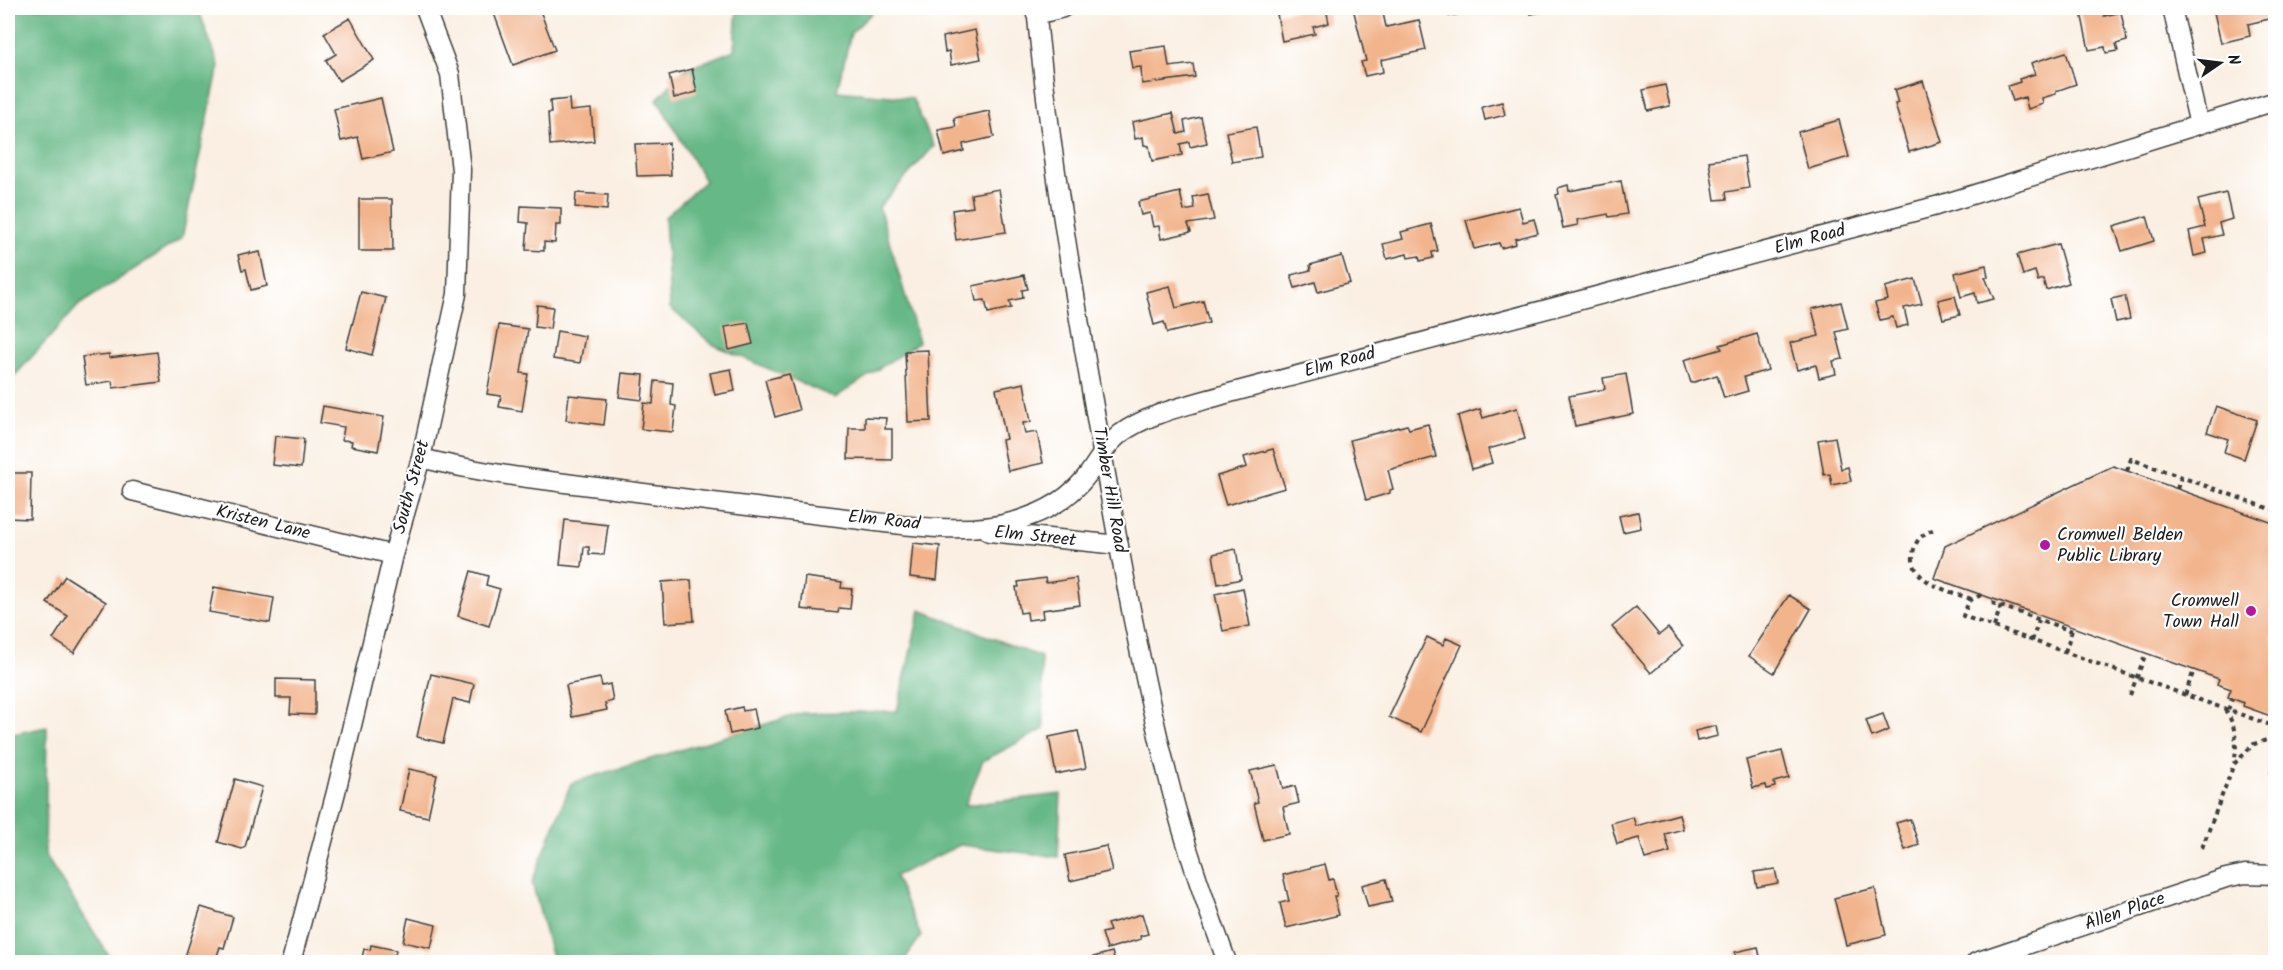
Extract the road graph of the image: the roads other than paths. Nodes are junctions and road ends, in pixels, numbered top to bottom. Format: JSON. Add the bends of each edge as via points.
{"nodes":[{"id":1,"x":425,"y":8,"type":"edge"},
{"id":2,"x":1063,"y":8,"type":"edge"},
{"id":3,"x":2172,"y":8,"type":"edge"},
{"id":4,"x":1036,"y":11,"type":"edge"},
{"id":5,"x":2276,"y":101,"type":"edge"},
{"id":6,"x":2199,"y":125,"type":"junction"},
{"id":7,"x":1102,"y":452,"type":"junction"},
{"id":8,"x":421,"y":458,"type":"junction"},
{"id":9,"x":132,"y":491,"type":"dead end"},
{"id":10,"x":951,"y":529,"type":"junction"},
{"id":11,"x":1119,"y":545,"type":"junction"},
{"id":12,"x":393,"y":555,"type":"junction"},
{"id":13,"x":2276,"y":875,"type":"edge"},
{"id":14,"x":291,"y":963,"type":"edge"},
{"id":15,"x":1227,"y":963,"type":"edge"},
{"id":16,"x":1976,"y":963,"type":"edge"}],
"edges":[{"from":1,"to":8,"type":"street","name":"South Street","via":[[450,74],[461,170],[457,294]]},
{"from":2,"to":4,"type":"street"},
{"from":3,"to":6,"type":"street"},
{"from":4,"to":7,"type":"street","name":"Timber Hill Road","via":[[1066,251]]},
{"from":5,"to":6,"type":"street","name":"Elm Road"},
{"from":6,"to":7,"type":"street","name":"Elm Road","via":[[1936,207],[1226,394],[1139,422]]},
{"from":7,"to":10,"type":"street","name":"Elm Road","via":[[1076,489],[1038,513],[1014,522]]},
{"from":7,"to":11,"type":"street","name":"Timber Hill Road"},
{"from":8,"to":10,"type":"street","name":"Elm Road","via":[[547,481]]},
{"from":8,"to":12,"type":"street","name":"South Street"},
{"from":9,"to":12,"type":"street","name":"Kristen Lane"},
{"from":10,"to":11,"type":"street","name":"Elm Street"},
{"from":11,"to":15,"type":"street","name":"Timber Hill Road","via":[[1140,660],[1170,787]]},
{"from":12,"to":14,"type":"street","name":"South Street"},
{"from":13,"to":16,"type":"street","name":"Allen Place","via":[[2226,878]]}]}
